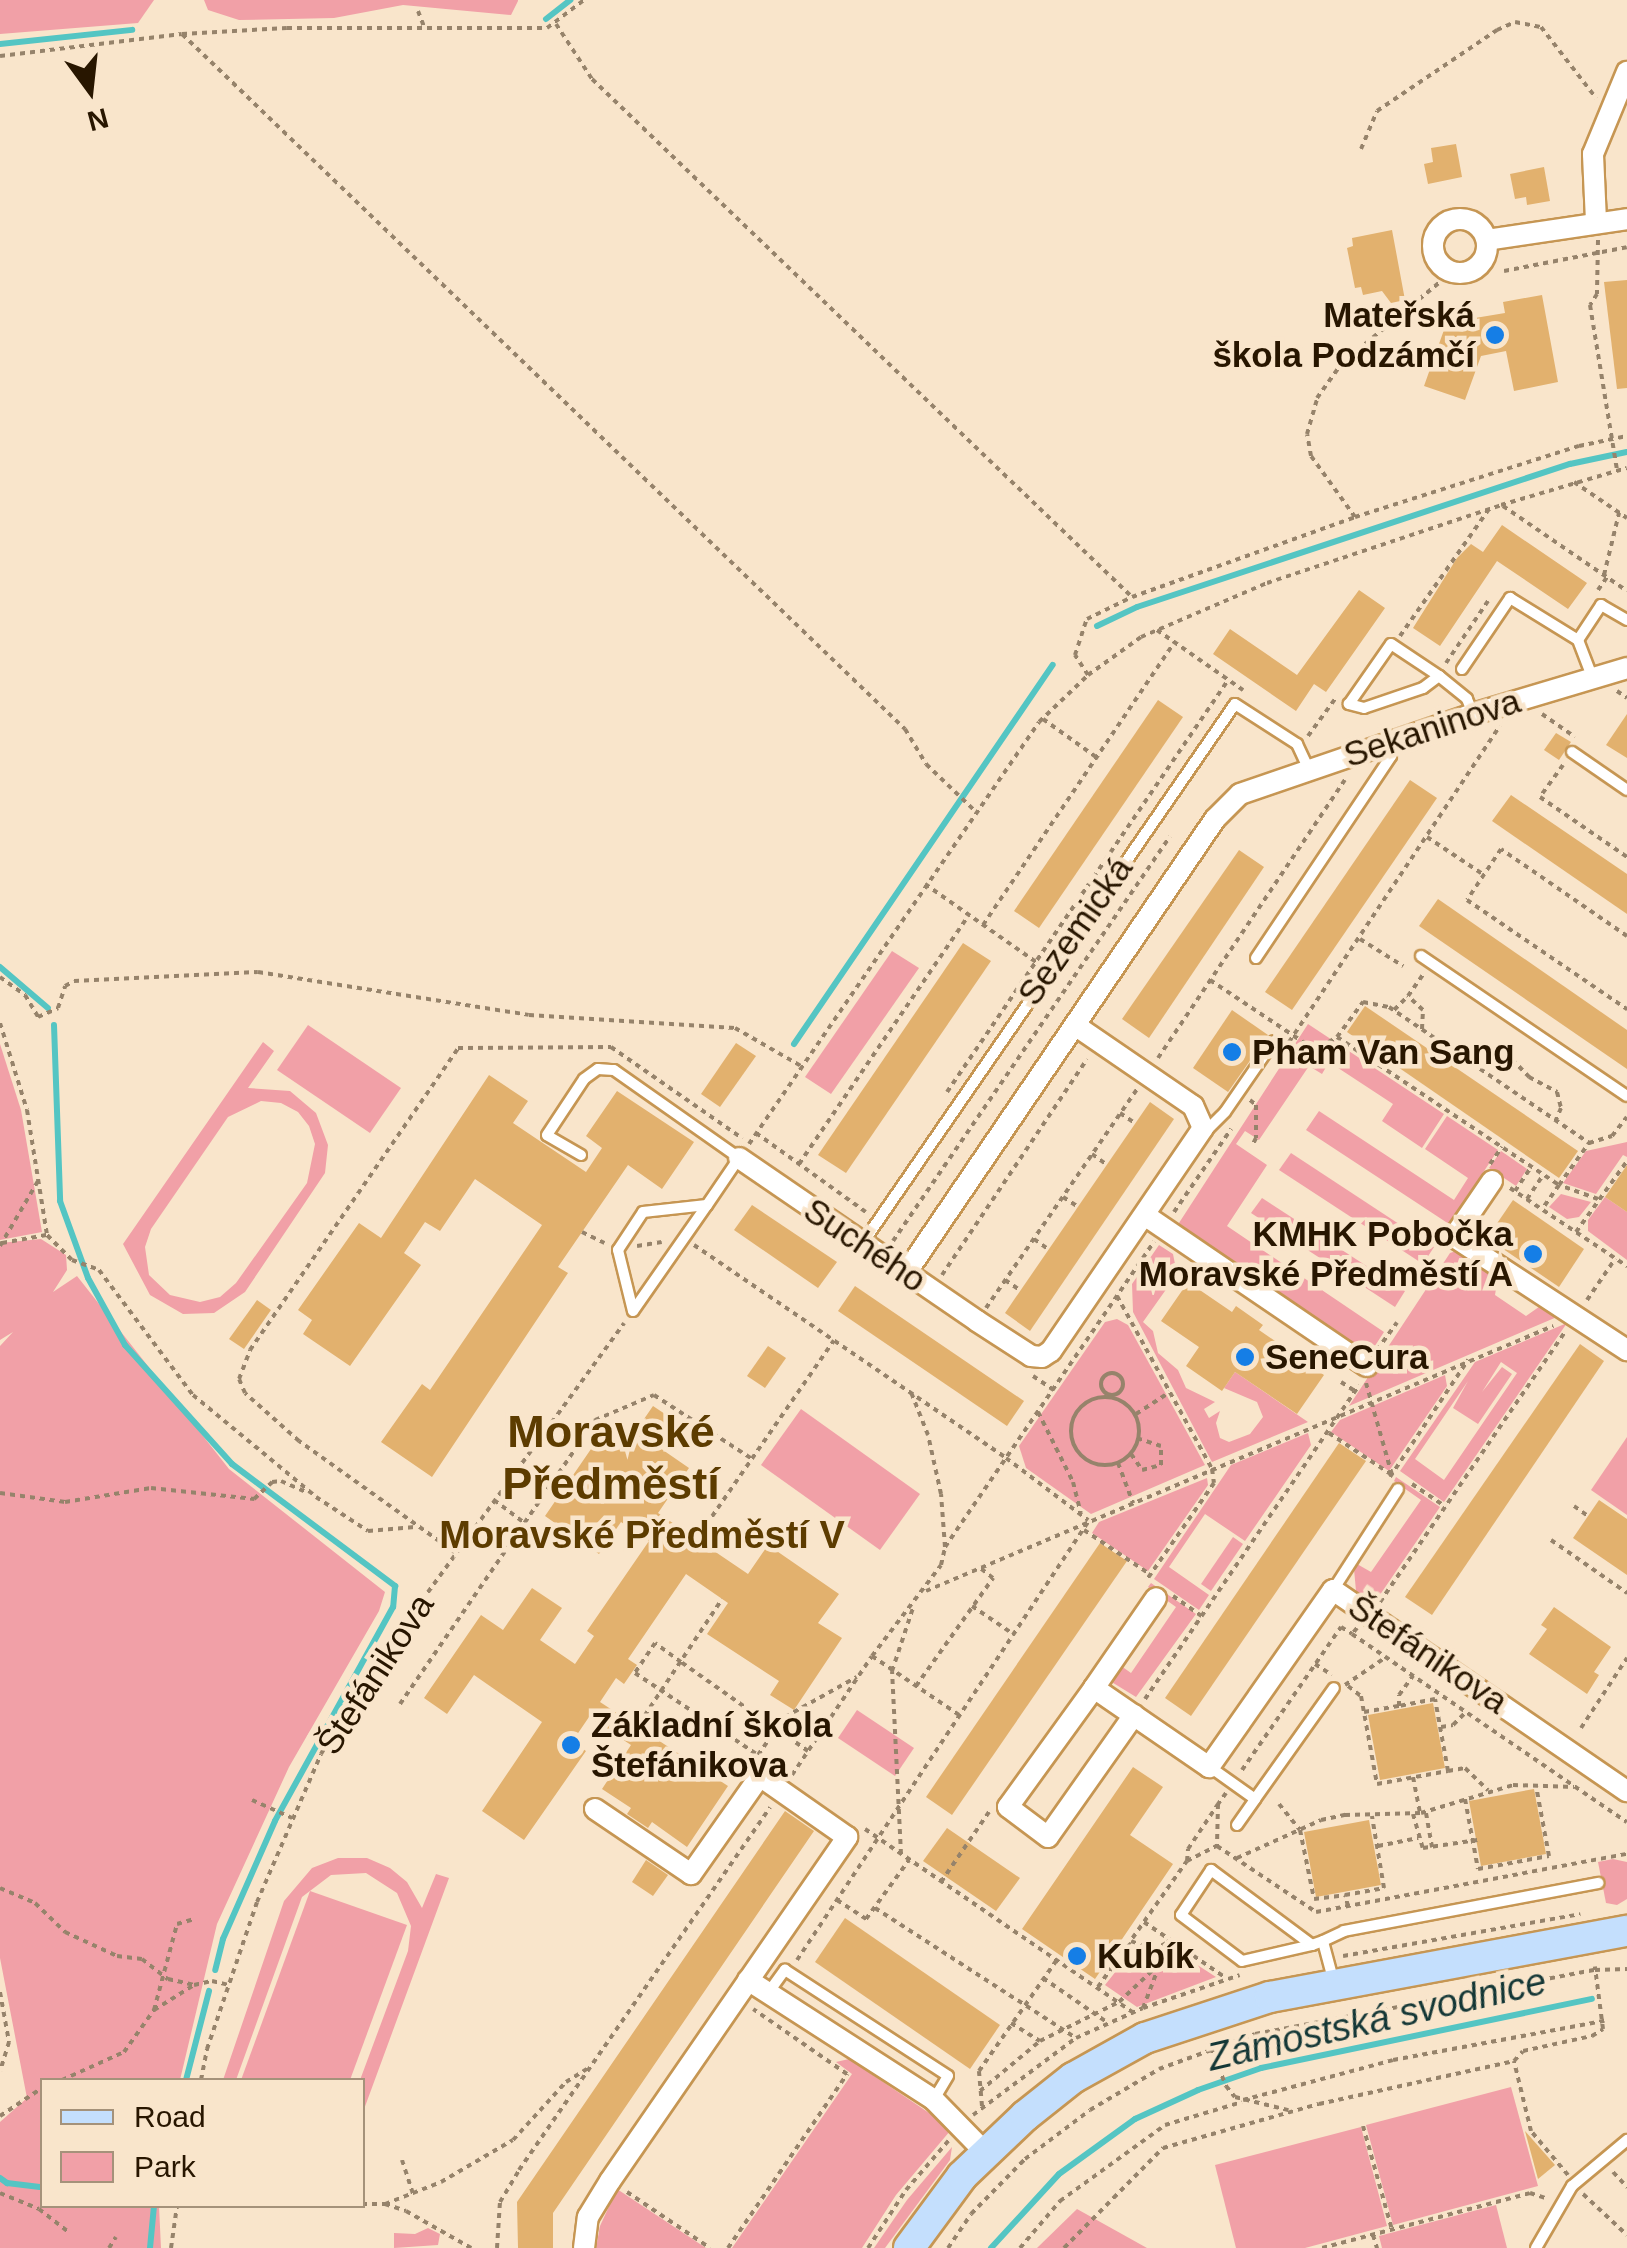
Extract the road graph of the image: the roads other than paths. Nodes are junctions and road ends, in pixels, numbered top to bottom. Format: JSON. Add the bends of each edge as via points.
{"nodes":[{"id":1,"x":1627,"y":72,"type":"edge"},
{"id":2,"x":1627,"y":218,"type":"edge"},
{"id":3,"x":1596,"y":221,"type":"junction"},
{"id":4,"x":1486,"y":240,"type":"junction"},
{"id":5,"x":1627,"y":620,"type":"edge"},
{"id":6,"x":1578,"y":640,"type":"junction"},
{"id":7,"x":1627,"y":668,"type":"edge"},
{"id":8,"x":1462,"y":669,"type":"dead end"},
{"id":9,"x":1441,"y":671,"type":"junction"},
{"id":10,"x":1592,"y":676,"type":"junction"},
{"id":11,"x":1473,"y":714,"type":"junction"},
{"id":12,"x":1387,"y":742,"type":"junction"},
{"id":13,"x":1572,"y":752,"type":"road end"},
{"id":14,"x":1308,"y":768,"type":"junction"},
{"id":15,"x":1627,"y":790,"type":"edge"},
{"id":16,"x":1240,"y":794,"type":"joint"},
{"id":17,"x":1421,"y":956,"type":"dead end"},
{"id":18,"x":1256,"y":958,"type":"dead end"},
{"id":19,"x":1076,"y":1026,"type":"junction"},
{"id":20,"x":1274,"y":1041,"type":"dead end"},
{"id":21,"x":1627,"y":1096,"type":"edge"},
{"id":22,"x":1201,"y":1136,"type":"junction"},
{"id":23,"x":744,"y":1150,"type":"junction"},
{"id":24,"x":580,"y":1155,"type":"dead end"},
{"id":25,"x":1490,"y":1174,"type":"road end"},
{"id":26,"x":707,"y":1205,"type":"junction"},
{"id":27,"x":1146,"y":1216,"type":"junction"},
{"id":28,"x":862,"y":1244,"type":"junction"},
{"id":29,"x":906,"y":1273,"type":"junction"},
{"id":30,"x":1627,"y":1350,"type":"edge"},
{"id":31,"x":1366,"y":1372,"type":"road end"},
{"id":32,"x":1398,"y":1489,"type":"dead end"},
{"id":33,"x":1333,"y":1590,"type":"junction"},
{"id":34,"x":1156,"y":1598,"type":"dead end"},
{"id":35,"x":1339,"y":1686,"type":"road end"},
{"id":36,"x":1094,"y":1688,"type":"junction"},
{"id":37,"x":1134,"y":1716,"type":"junction"},
{"id":38,"x":1209,"y":1767,"type":"junction"},
{"id":39,"x":1627,"y":1791,"type":"edge"},
{"id":40,"x":1256,"y":1799,"type":"junction"},
{"id":41,"x":595,"y":1809,"type":"dead end"},
{"id":42,"x":1237,"y":1825,"type":"dead end"},
{"id":43,"x":1600,"y":1882,"type":"dead end"},
{"id":44,"x":1627,"y":1931,"type":"edge"},
{"id":45,"x":1317,"y":1943,"type":"junction"},
{"id":46,"x":1331,"y":1972,"type":"junction"},
{"id":47,"x":742,"y":1989,"type":"junction"},
{"id":48,"x":768,"y":1994,"type":"junction"},
{"id":49,"x":934,"y":2100,"type":"junction"},
{"id":50,"x":1627,"y":2140,"type":"edge"},
{"id":51,"x":985,"y":2152,"type":"junction"},
{"id":52,"x":584,"y":2248,"type":"edge"},
{"id":53,"x":909,"y":2248,"type":"edge"},
{"id":54,"x":1536,"y":2248,"type":"edge"}],
"edges":[{"from":1,"to":3,"type":"street","via":[[1592,154]]},
{"from":2,"to":3,"type":"street"},
{"from":3,"to":4,"type":"street"},
{"from":4,"to":4,"type":"street","via":[[1477,268],[1452,272],[1433,253],[1441,227],[1468,220]]},
{"from":5,"to":6,"type":"lane","via":[[1602,605]]},
{"from":6,"to":8,"type":"lane","via":[[1510,598]]},
{"from":6,"to":10,"type":"lane"},
{"from":7,"to":10,"type":"street","name":"Sekaninova"},
{"from":9,"to":9,"type":"lane","via":[[1391,644],[1349,704],[1364,708],[1422,688]]},
{"from":9,"to":11,"type":"lane"},
{"from":10,"to":11,"type":"street","name":"Sekaninova"},
{"from":11,"to":12,"type":"street","name":"Sekaninova"},
{"from":12,"to":14,"type":"street","name":"Sekaninova"},
{"from":12,"to":18,"type":"lane","via":[[1391,756]]},
{"from":13,"to":15,"type":"lane"},
{"from":14,"to":16,"type":"street","name":"Sekaninova"},
{"from":14,"to":28,"type":"lane","name":"Sezemická","via":[[1297,744],[1235,704]]},
{"from":16,"to":19,"type":"street","name":"Sezemická","via":[[1215,819]]},
{"from":17,"to":21,"type":"lane"},
{"from":19,"to":22,"type":"street","via":[[1193,1106]]},
{"from":19,"to":29,"type":"street","name":"Sezemická"},
{"from":20,"to":22,"type":"lane","via":[[1226,1112]]},
{"from":22,"to":27,"type":"street"},
{"from":23,"to":24,"type":"lane","via":[[614,1070],[598,1068],[546,1135]]},
{"from":23,"to":26,"type":"lane"},
{"from":23,"to":28,"type":"street","name":"Suchého"},
{"from":25,"to":30,"type":"street","via":[[1454,1237]]},
{"from":26,"to":26,"type":"lane","via":[[643,1212],[618,1250],[633,1312]]},
{"from":27,"to":29,"type":"street","name":"Suchého","via":[[1042,1357]]},
{"from":27,"to":31,"type":"street"},
{"from":28,"to":29,"type":"street","name":"Suchého"},
{"from":32,"to":33,"type":"lane"},
{"from":33,"to":38,"type":"street","name":"Štefánikova"},
{"from":33,"to":39,"type":"street","name":"Štefánikova"},
{"from":34,"to":36,"type":"street"},
{"from":35,"to":40,"type":"lane"},
{"from":36,"to":37,"type":"street"},
{"from":36,"to":37,"type":"street","via":[[1008,1807],[1048,1837]]},
{"from":37,"to":38,"type":"street"},
{"from":38,"to":40,"type":"lane"},
{"from":40,"to":42,"type":"lane"},
{"from":41,"to":47,"type":"street","via":[[691,1874],[760,1776],[847,1837]]},
{"from":43,"to":45,"type":"lane","via":[[1344,1930]]},
{"from":44,"to":46,"type":"street"},
{"from":45,"to":45,"type":"lane","via":[[1242,1961],[1180,1914],[1211,1870]]},
{"from":45,"to":46,"type":"lane"},
{"from":46,"to":51,"type":"street","via":[[1145,2038],[1073,2078]]},
{"from":47,"to":48,"type":"street"},
{"from":47,"to":52,"type":"street","via":[[588,2217]]},
{"from":48,"to":49,"type":"street"},
{"from":48,"to":49,"type":"lane","via":[[789,1972],[948,2076]]},
{"from":49,"to":51,"type":"street"},
{"from":50,"to":54,"type":"lane","via":[[1574,2183]]},
{"from":51,"to":53,"type":"street","via":[[939,2202]]}]}
